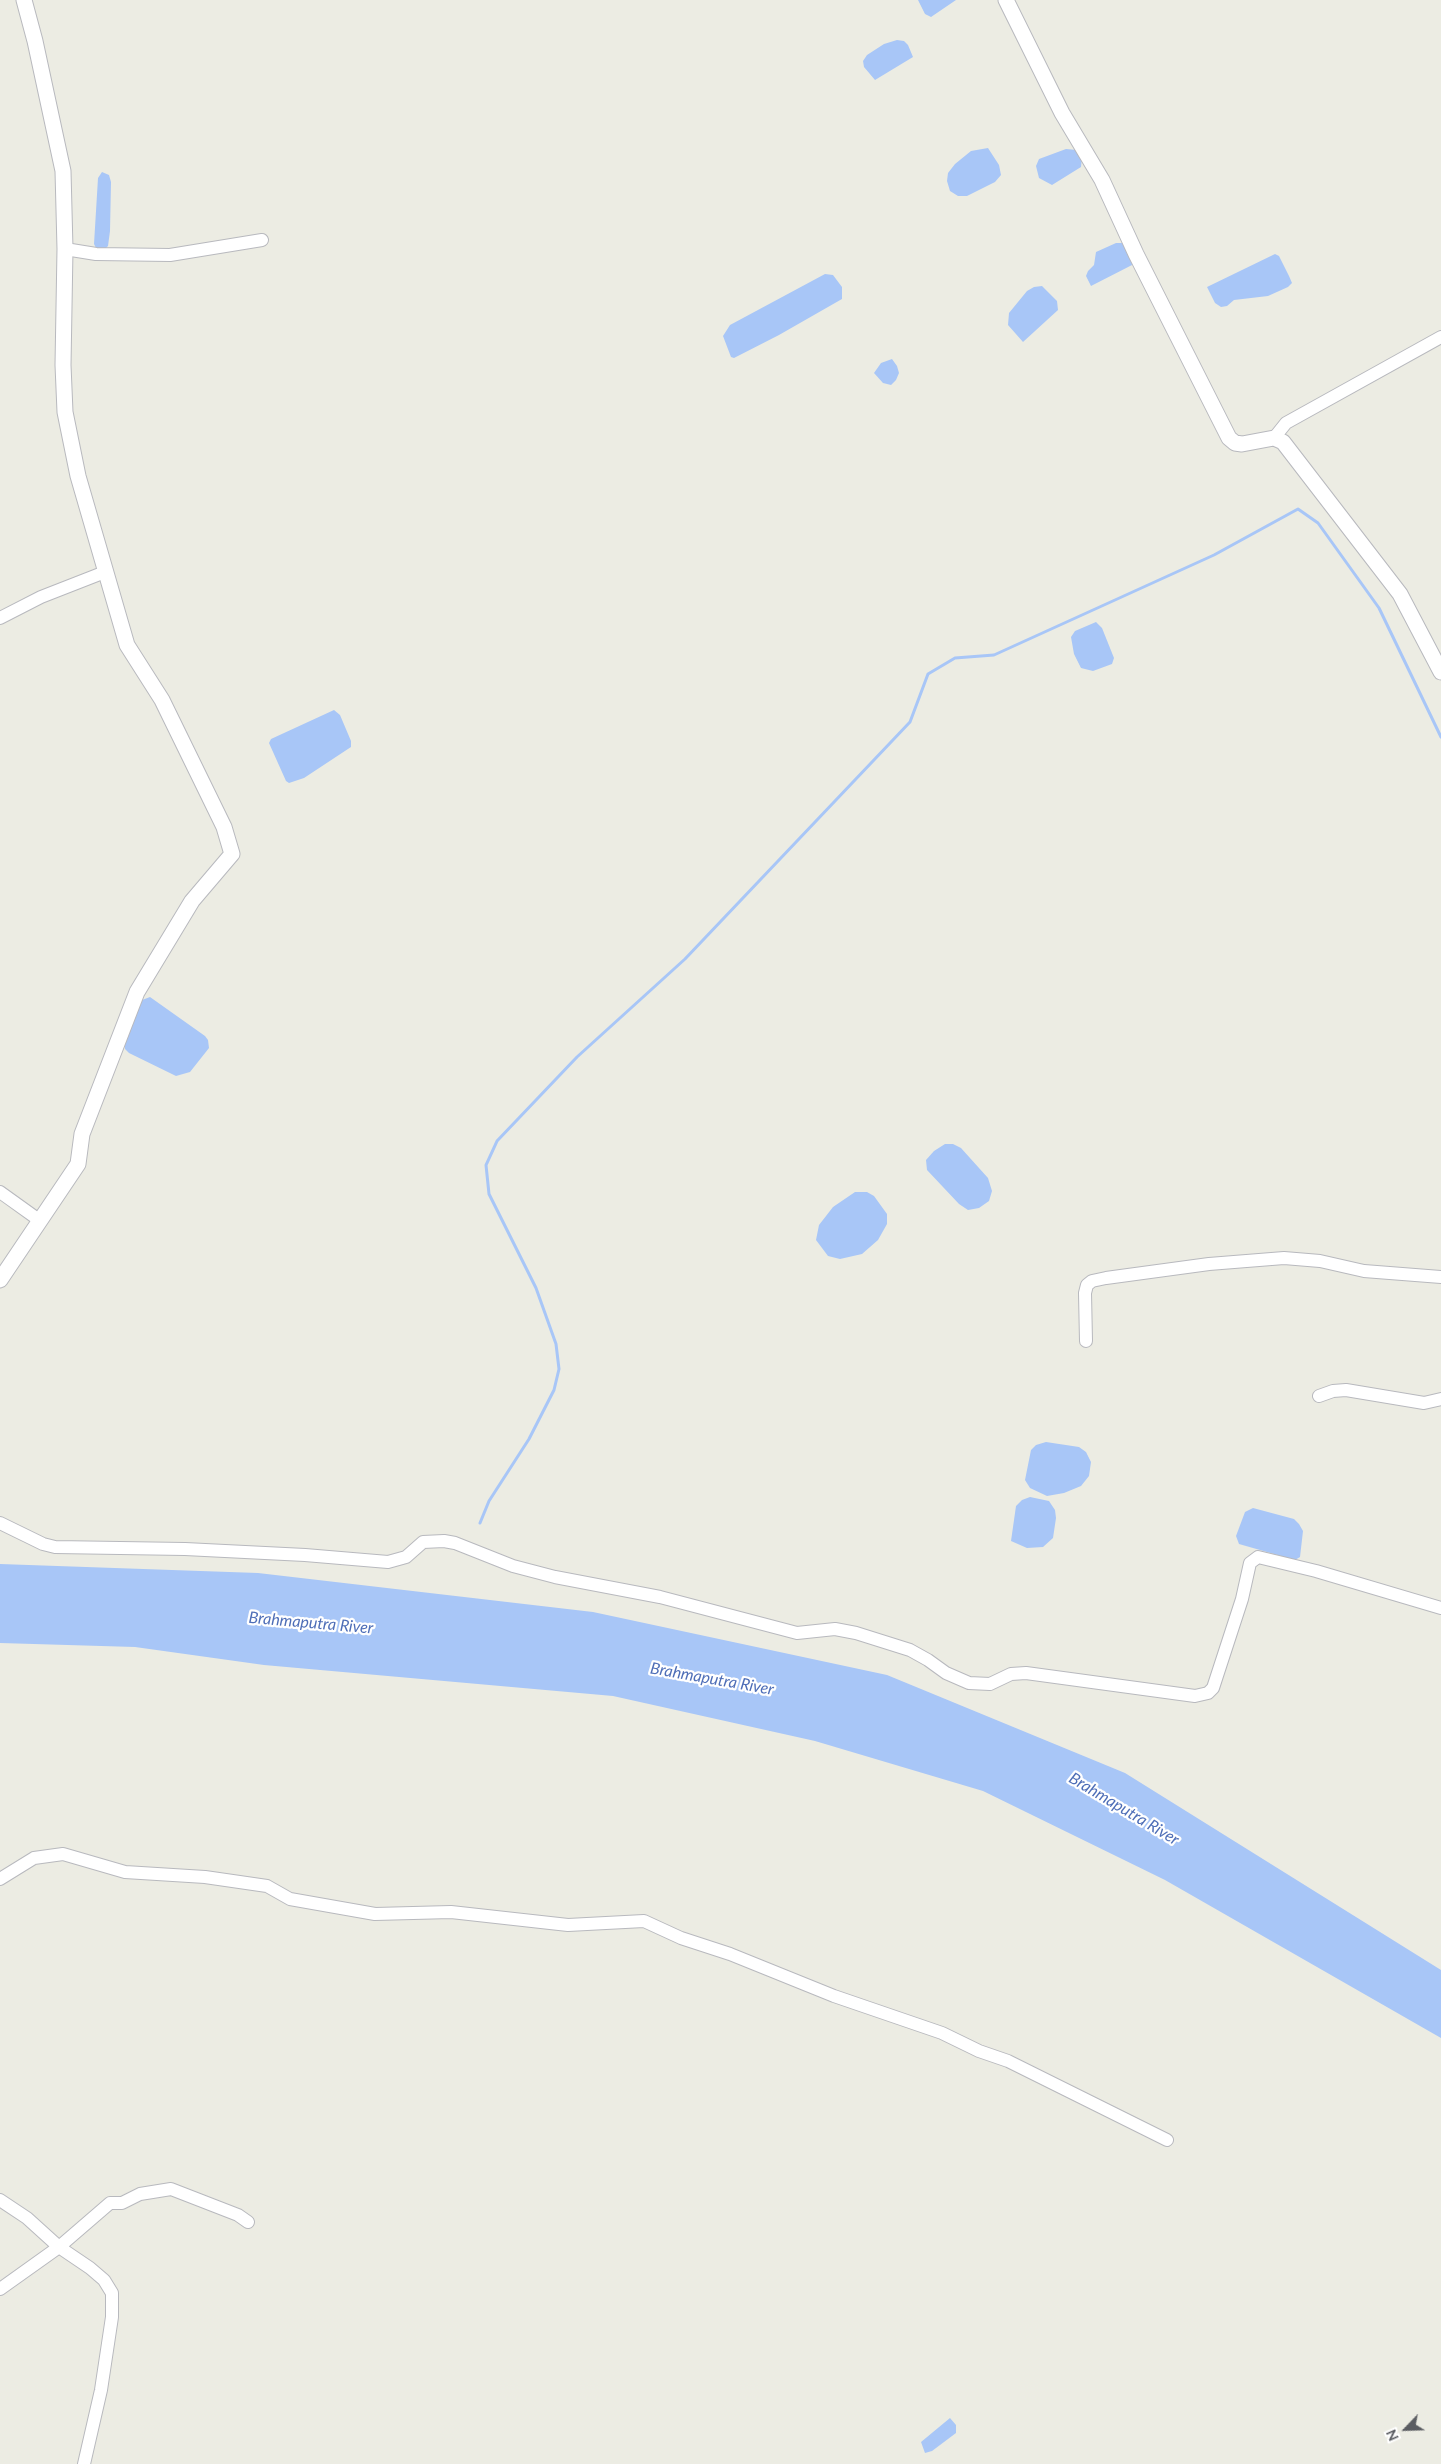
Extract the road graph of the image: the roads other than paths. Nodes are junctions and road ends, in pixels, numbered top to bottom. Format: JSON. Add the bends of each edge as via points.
{"nodes":[{"id":1,"x":24,"y":0,"type":"edge"},
{"id":2,"x":1006,"y":0,"type":"edge"},
{"id":3,"x":262,"y":240,"type":"dead end"},
{"id":4,"x":65,"y":249,"type":"junction"},
{"id":5,"x":1441,"y":337,"type":"edge"},
{"id":6,"x":1274,"y":438,"type":"junction"},
{"id":7,"x":105,"y":572,"type":"junction"},
{"id":8,"x":0,"y":618,"type":"edge"},
{"id":9,"x":1441,"y":672,"type":"edge"},
{"id":10,"x":0,"y":1192,"type":"edge"},
{"id":11,"x":39,"y":1220,"type":"junction"},
{"id":12,"x":1441,"y":1277,"type":"edge"},
{"id":13,"x":0,"y":1280,"type":"edge"},
{"id":14,"x":1086,"y":1341,"type":"dead end"},
{"id":15,"x":1319,"y":1396,"type":"dead end"},
{"id":16,"x":1441,"y":1399,"type":"edge"},
{"id":17,"x":0,"y":1523,"type":"edge"},
{"id":18,"x":1441,"y":1608,"type":"edge"},
{"id":19,"x":0,"y":1879,"type":"edge"},
{"id":20,"x":1167,"y":2140,"type":"dead end"},
{"id":21,"x":0,"y":2200,"type":"edge"},
{"id":22,"x":248,"y":2222,"type":"dead end"},
{"id":23,"x":59,"y":2247,"type":"junction"},
{"id":24,"x":0,"y":2289,"type":"edge"},
{"id":25,"x":84,"y":2464,"type":"edge"}],
"edges":[{"from":1,"to":4,"type":"street","via":[[63,171]]},
{"from":2,"to":6,"type":"street","via":[[1062,113],[1102,180],[1229,438],[1242,444]]},
{"from":3,"to":4,"type":"street","via":[[170,255],[96,254]]},
{"from":4,"to":7,"type":"street","via":[[62,365],[65,412],[78,476]]},
{"from":5,"to":6,"type":"street","via":[[1286,423]]},
{"from":6,"to":9,"type":"street","via":[[1283,442],[1302,464],[1400,594]]},
{"from":7,"to":8,"type":"street","via":[[41,597]]},
{"from":7,"to":11,"type":"street","via":[[127,645],[162,700],[224,827],[232,854],[192,901],[138,992],[82,1134],[78,1164]]},
{"from":10,"to":11,"type":"street"},
{"from":11,"to":13,"type":"street"},
{"from":12,"to":14,"type":"street","via":[[1284,1258],[1106,1278],[1092,1281],[1087,1286]]},
{"from":15,"to":16,"type":"street","via":[[1346,1390],[1424,1403]]},
{"from":17,"to":18,"type":"street","via":[[37,1542],[55,1547],[185,1549],[388,1562],[406,1557],[423,1542],[444,1541],[555,1577],[660,1597],[797,1633],[835,1629],[856,1633],[910,1650],[968,1683],[990,1684],[1011,1674],[1026,1673],[1196,1696],[1208,1693],[1213,1688],[1242,1599],[1250,1563],[1258,1556]]},
{"from":19,"to":20,"type":"street","via":[[34,1858],[63,1854],[125,1872],[205,1877],[268,1886],[290,1899],[374,1914],[451,1912],[568,1925],[644,1921],[834,1996],[942,2033],[1008,2061]]},
{"from":21,"to":23,"type":"street","via":[[28,2218]]},
{"from":22,"to":23,"type":"street","via":[[206,2202],[164,2189],[110,2204]]},
{"from":23,"to":24,"type":"street"},
{"from":23,"to":25,"type":"street","via":[[97,2274],[112,2293],[112,2317],[101,2390]]}]}
